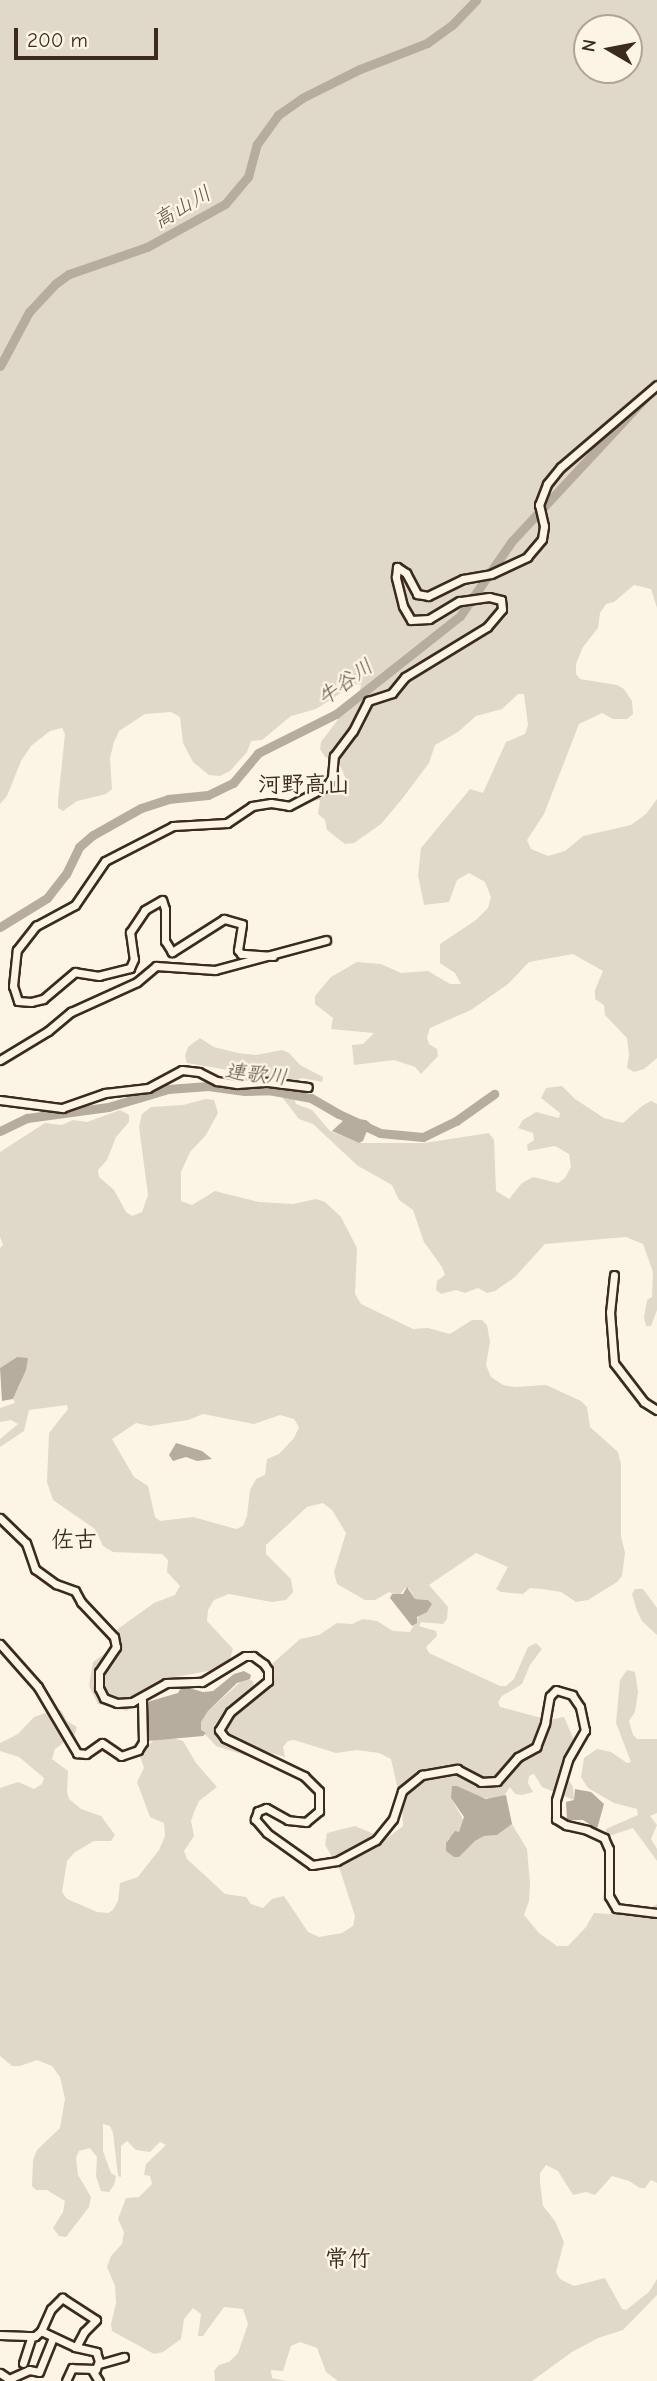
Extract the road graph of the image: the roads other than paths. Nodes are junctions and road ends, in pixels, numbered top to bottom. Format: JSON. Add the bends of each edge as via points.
{"nodes":[{"id":1,"x":657,"y":385,"type":"edge"},
{"id":2,"x":326,"y":940,"type":"dead end"},
{"id":3,"x":273,"y":956,"type":"junction"},
{"id":4,"x":0,"y":1060,"type":"edge"},
{"id":5,"x":308,"y":1087,"type":"dead end"},
{"id":6,"x":0,"y":1100,"type":"edge"},
{"id":7,"x":614,"y":1275,"type":"dead end"},
{"id":8,"x":657,"y":1410,"type":"edge"},
{"id":9,"x":0,"y":1518,"type":"edge"},
{"id":10,"x":0,"y":1644,"type":"edge"},
{"id":11,"x":142,"y":1700,"type":"junction"},
{"id":12,"x":657,"y":1913,"type":"edge"},
{"id":13,"x":41,"y":2331,"type":"junction"},
{"id":14,"x":0,"y":2335,"type":"edge"},
{"id":15,"x":32,"y":2336,"type":"junction"},
{"id":16,"x":53,"y":2337,"type":"junction"},
{"id":17,"x":77,"y":2345,"type":"junction"},
{"id":18,"x":124,"y":2357,"type":"dead end"},
{"id":19,"x":23,"y":2363,"type":"dead end"},
{"id":20,"x":99,"y":2364,"type":"junction"},
{"id":21,"x":92,"y":2370,"type":"junction"},
{"id":22,"x":0,"y":2373,"type":"edge"},
{"id":23,"x":10,"y":2380,"type":"edge"},
{"id":24,"x":66,"y":2381,"type":"edge"},
{"id":25,"x":99,"y":2381,"type":"edge"}],
"edges":[{"from":1,"to":3,"type":"street","via":[[547,484],[539,505],[542,539],[527,557],[428,596],[417,594],[407,573],[397,567],[403,606],[411,620],[429,619],[459,601],[489,597],[501,600],[502,609],[487,627],[405,677],[392,693],[368,701],[334,756],[327,786],[289,806],[252,806],[227,823],[173,826],[105,861],[75,905],[36,926],[17,950],[13,986],[18,1001],[31,1002],[43,999],[75,972],[99,976],[130,968],[134,959],[130,932],[145,910],[162,900],[165,941],[172,952],[224,919],[242,924],[241,954]]},
{"from":2,"to":3,"type":"street"},
{"from":3,"to":4,"type":"street","via":[[215,970],[156,966],[137,982],[71,1012]]},
{"from":5,"to":6,"type":"street","via":[[237,1084],[182,1070],[148,1088],[113,1091],[62,1108]]},
{"from":7,"to":8,"type":"street","via":[[610,1312],[614,1363],[644,1402]]},
{"from":9,"to":11,"type":"street","via":[[26,1544],[35,1569],[75,1591],[114,1637],[116,1647],[99,1672],[100,1693],[117,1703]]},
{"from":10,"to":11,"type":"street","via":[[38,1686],[77,1753],[86,1754],[102,1743],[121,1756],[138,1751],[143,1742]]},
{"from":11,"to":12,"type":"street","via":[[166,1684],[202,1682],[245,1656],[264,1664],[268,1681],[230,1712],[219,1730],[225,1738],[286,1766],[316,1786],[321,1796],[319,1811],[306,1822],[288,1820],[266,1808],[258,1811],[255,1819],[305,1863],[318,1867],[350,1856],[376,1840],[393,1819],[402,1791],[416,1778],[457,1769],[481,1782],[497,1781],[518,1757],[536,1746],[550,1696],[556,1690],[566,1691],[580,1707],[585,1730],[568,1760],[556,1800],[556,1819],[604,1838],[609,1849],[609,1896],[616,1908]]},
{"from":13,"to":15,"type":"street"},
{"from":13,"to":16,"type":"street"},
{"from":13,"to":17,"type":"street","via":[[62,2298],[96,2320]]},
{"from":14,"to":15,"type":"street"},
{"from":15,"to":19,"type":"street"},
{"from":16,"to":17,"type":"street"},
{"from":16,"to":23,"type":"street","via":[[39,2372],[29,2370]]},
{"from":17,"to":20,"type":"street","via":[[96,2352]]},
{"from":18,"to":20,"type":"street"},
{"from":20,"to":21,"type":"street"},
{"from":21,"to":24,"type":"street","via":[[72,2368]]},
{"from":21,"to":25,"type":"street"},
{"from":22,"to":23,"type":"street"}]}
